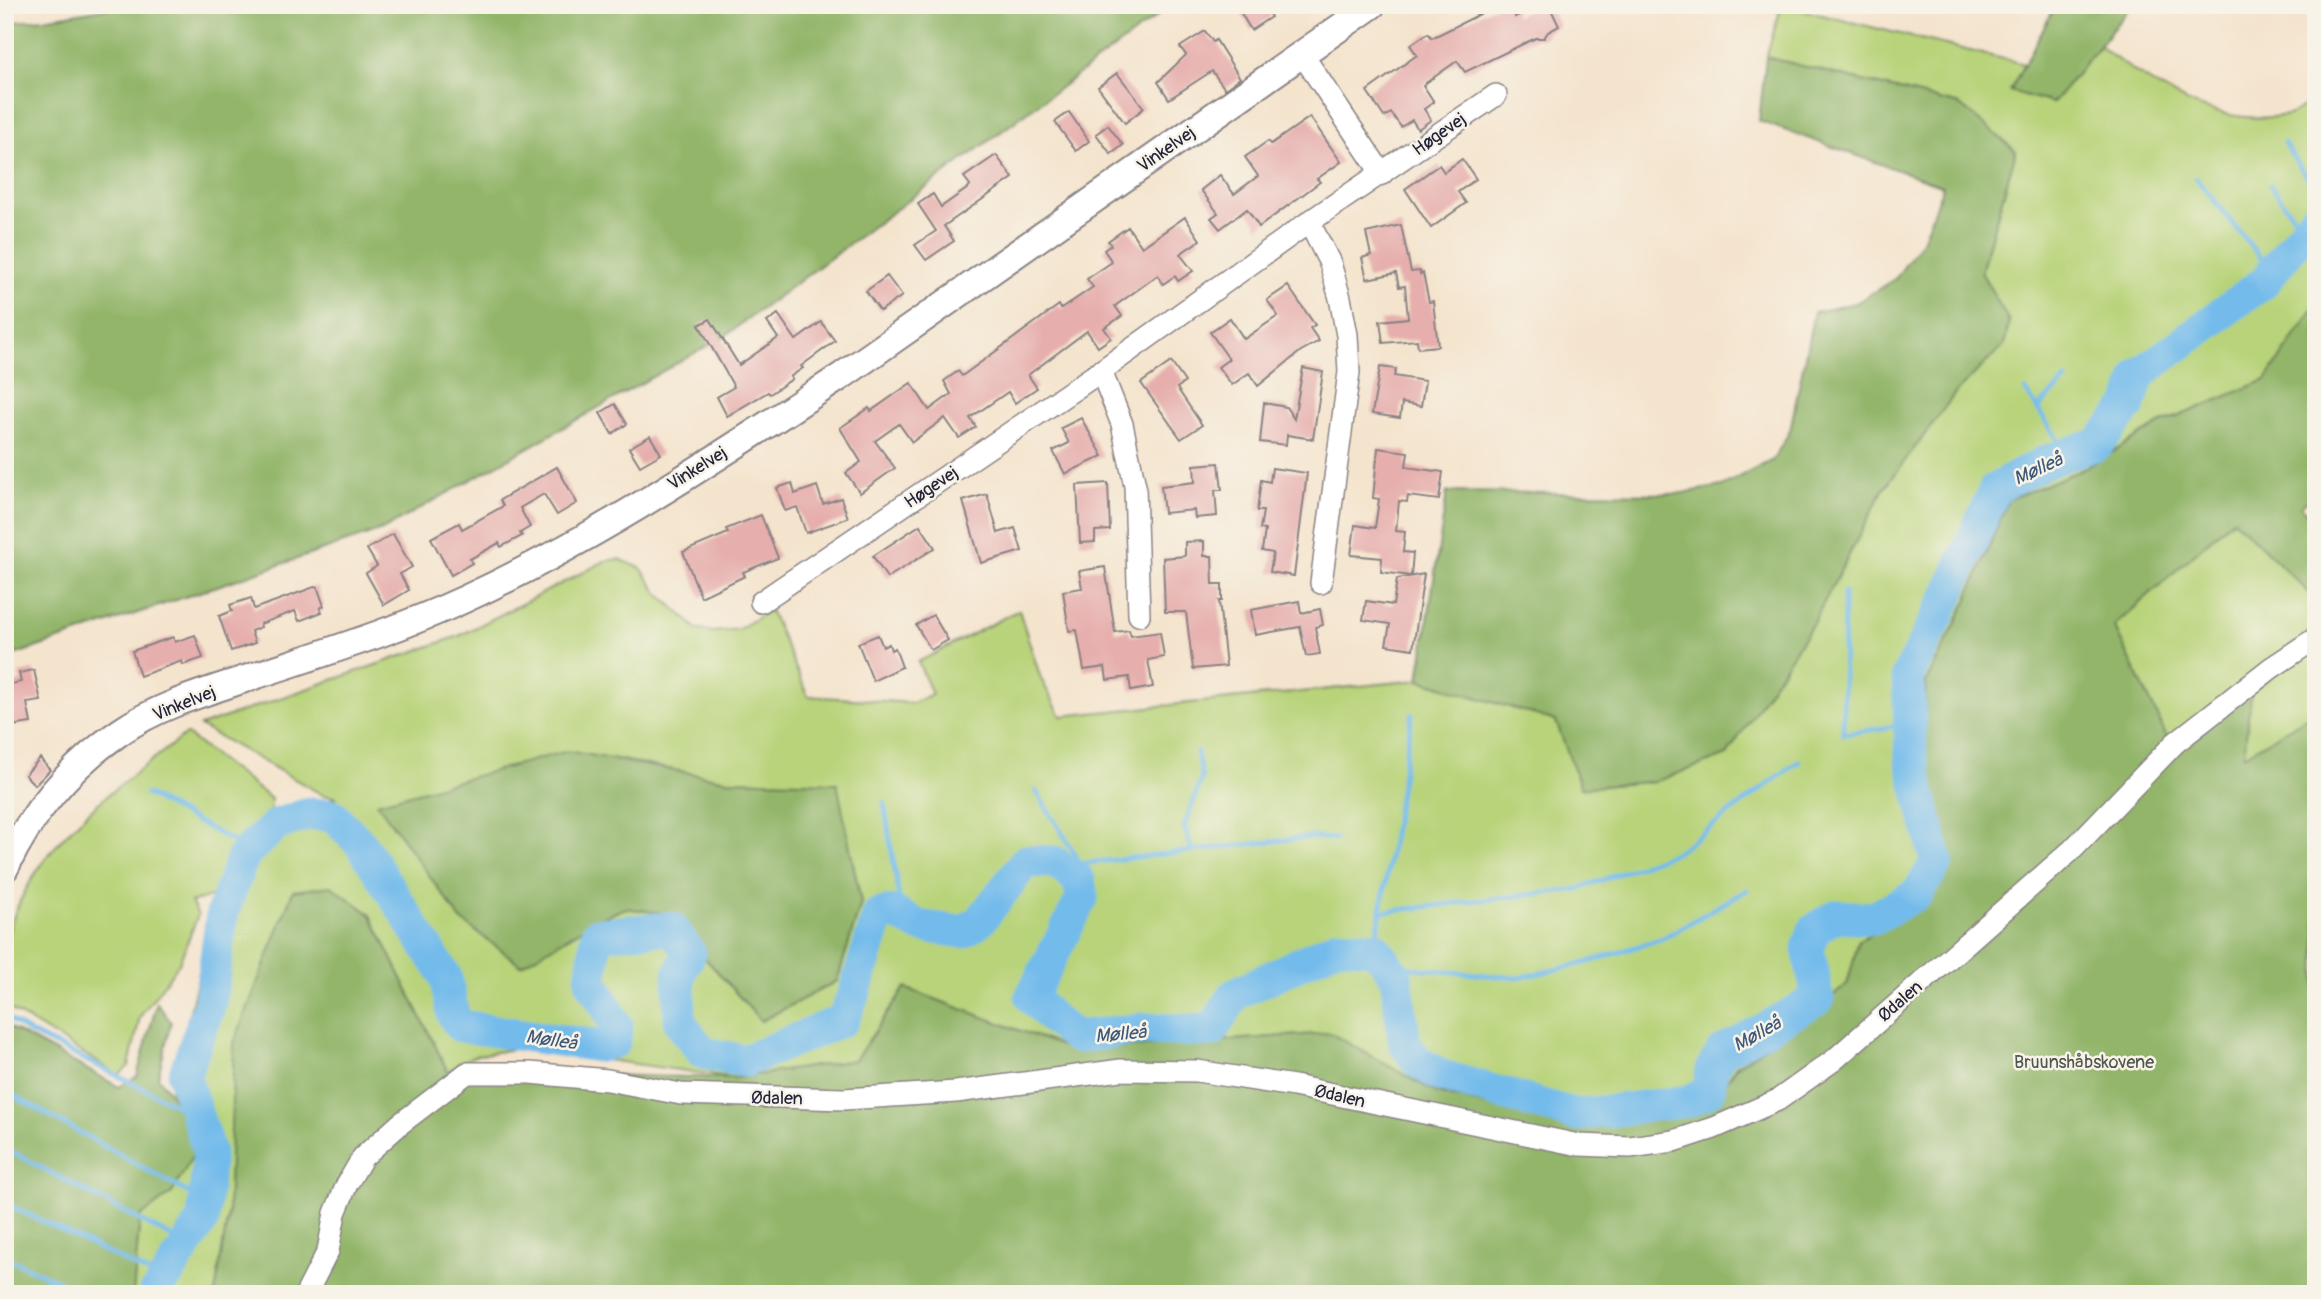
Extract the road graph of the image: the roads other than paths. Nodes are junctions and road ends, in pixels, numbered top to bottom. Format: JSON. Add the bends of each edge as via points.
{"nodes":[{"id":1,"x":1372,"y":5,"type":"edge"},
{"id":2,"x":1302,"y":54,"type":"junction"},
{"id":3,"x":1496,"y":95,"type":"dead end"},
{"id":4,"x":1382,"y":174,"type":"junction"},
{"id":5,"x":1309,"y":222,"type":"junction"},
{"id":6,"x":1101,"y":371,"type":"junction"},
{"id":7,"x":1321,"y":583,"type":"dead end"},
{"id":8,"x":761,"y":602,"type":"dead end"},
{"id":9,"x":1139,"y":615,"type":"dead end"},
{"id":10,"x":2316,"y":638,"type":"edge"},
{"id":11,"x":5,"y":868,"type":"edge"},
{"id":12,"x":306,"y":1294,"type":"edge"}],
"edges":[{"from":1,"to":2,"type":"street","name":"Vinkelvej"},
{"from":2,"to":4,"type":"street"},
{"from":2,"to":11,"type":"street","name":"Vinkelvej","via":[[843,375],[569,546],[401,626],[173,704],[121,732],[86,758],[48,797]]},
{"from":3,"to":4,"type":"street","name":"Høgevej"},
{"from":4,"to":5,"type":"street","name":"Høgevej"},
{"from":5,"to":6,"type":"street","name":"Høgevej"},
{"from":5,"to":7,"type":"street","via":[[1330,263],[1340,298],[1349,372]]},
{"from":6,"to":8,"type":"street","name":"Høgevej"},
{"from":6,"to":9,"type":"street","via":[[1122,424],[1135,486]]},
{"from":10,"to":12,"type":"street","name":"Ødalen","via":[[2175,743],[2073,849],[1834,1060],[1778,1100],[1714,1128],[1674,1141],[1630,1147],[1579,1145],[1294,1086],[1197,1071],[1121,1070],[956,1092],[844,1099],[681,1094],[608,1080],[467,1073],[363,1157],[334,1213],[328,1251]]}]}
